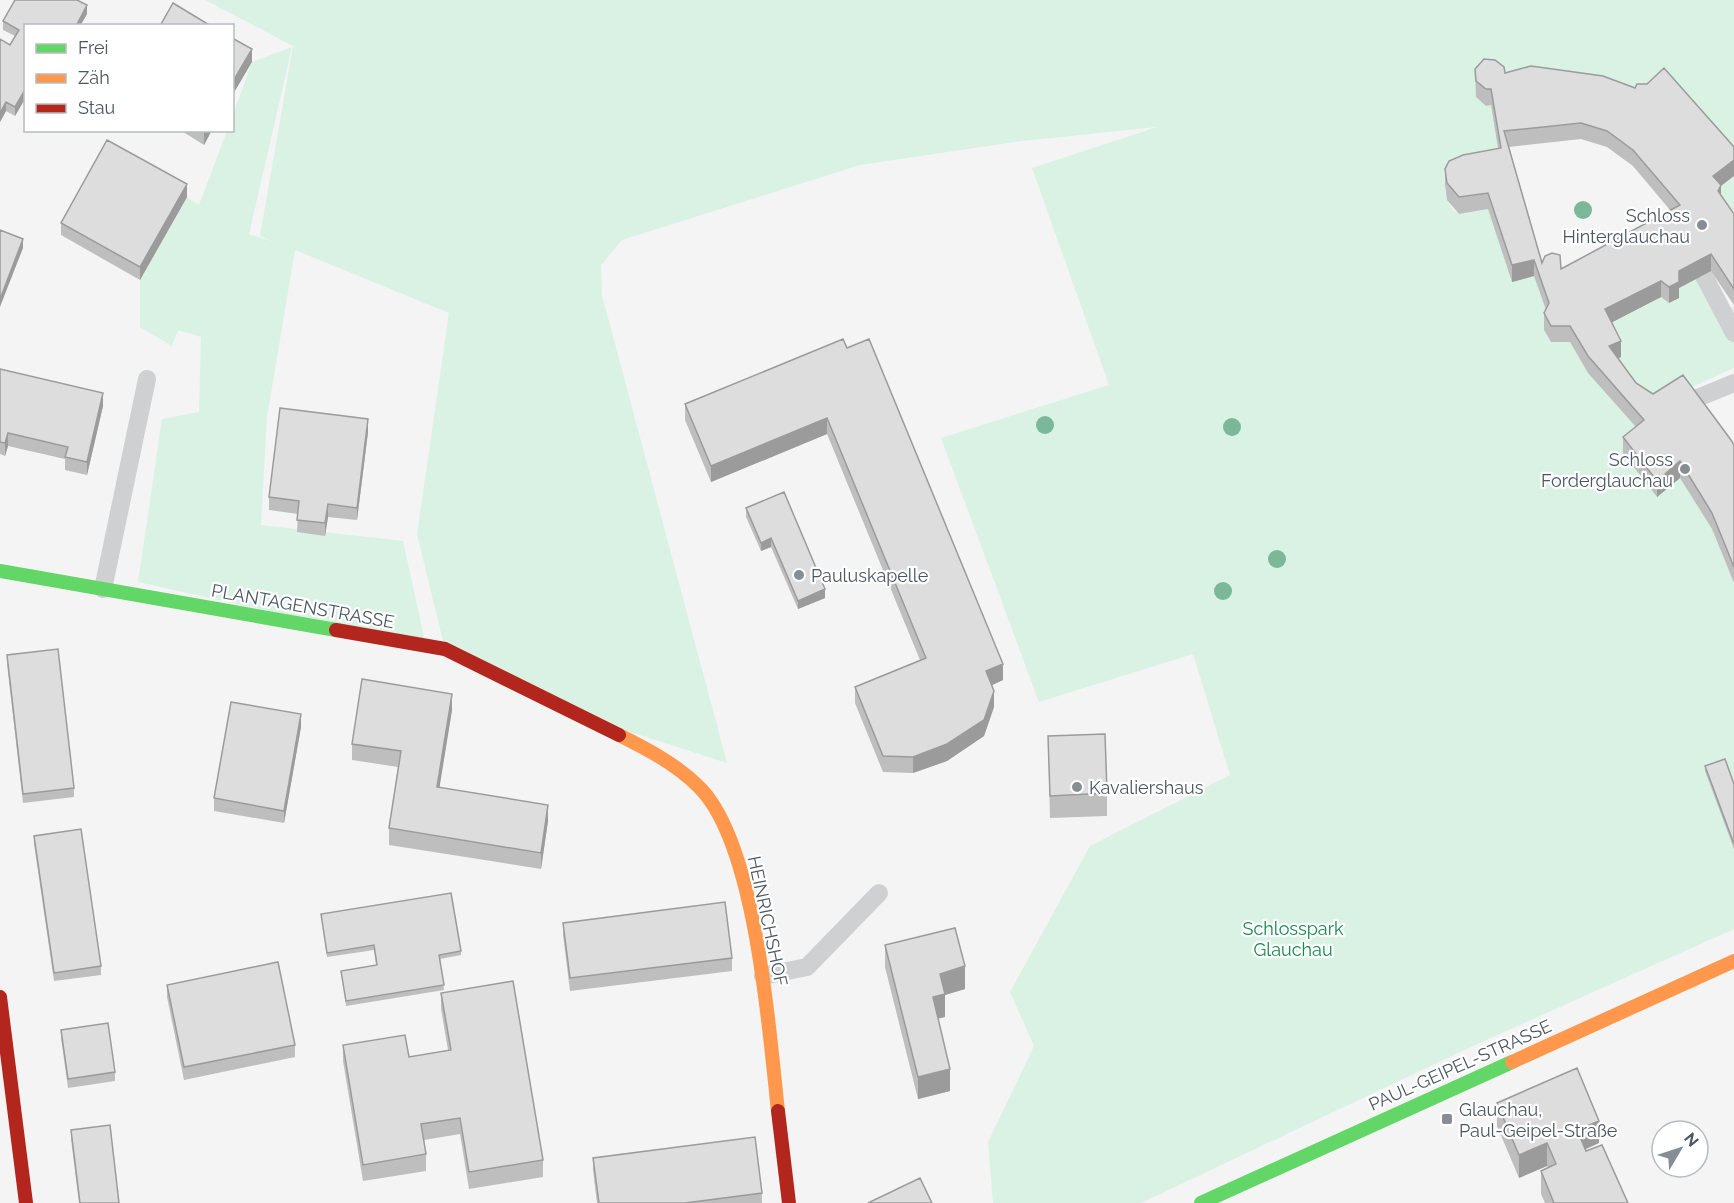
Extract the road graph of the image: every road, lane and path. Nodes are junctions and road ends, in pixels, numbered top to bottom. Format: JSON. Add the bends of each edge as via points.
{"nodes":[{"id":1,"x":1703,"y":274,"type":"edge"},
{"id":2,"x":1734,"y":333,"type":"edge"},
{"id":3,"x":147,"y":378,"type":"dead end"},
{"id":4,"x":1734,"y":383,"type":"edge"},
{"id":5,"x":1690,"y":401,"type":"edge"},
{"id":6,"x":0,"y":570,"type":"edge"},
{"id":7,"x":103,"y":589,"type":"junction"},
{"id":8,"x":587,"y":718,"type":"joint"},
{"id":9,"x":879,"y":893,"type":"dead end"},
{"id":10,"x":1734,"y":961,"type":"edge"},
{"id":11,"x":763,"y":976,"type":"junction"},
{"id":12,"x":0,"y":997,"type":"edge"},
{"id":13,"x":26,"y":1203,"type":"edge"},
{"id":14,"x":789,"y":1203,"type":"edge"},
{"id":15,"x":1201,"y":1203,"type":"edge"}],
"edges":[{"from":1,"to":2,"type":"lane"},
{"from":3,"to":7,"type":"lane"},
{"from":4,"to":5,"type":"lane"},
{"from":6,"to":7,"type":"street","name":"PLANTAGENSTRASSE"},
{"from":7,"to":8,"type":"street","name":"PLANTAGENSTRASSE","via":[[445,649]]},
{"from":8,"to":11,"type":"street","name":"HEINRICHSHOF","via":[[654,752],[699,787],[715,807],[732,838]]},
{"from":9,"to":11,"type":"lane","via":[[807,967]]},
{"from":10,"to":15,"type":"street","name":"PAUL-GEIPEL-STRASSE"},
{"from":11,"to":14,"type":"street","name":"HEINRICHSHOF"},
{"from":12,"to":13,"type":"street"}]}
